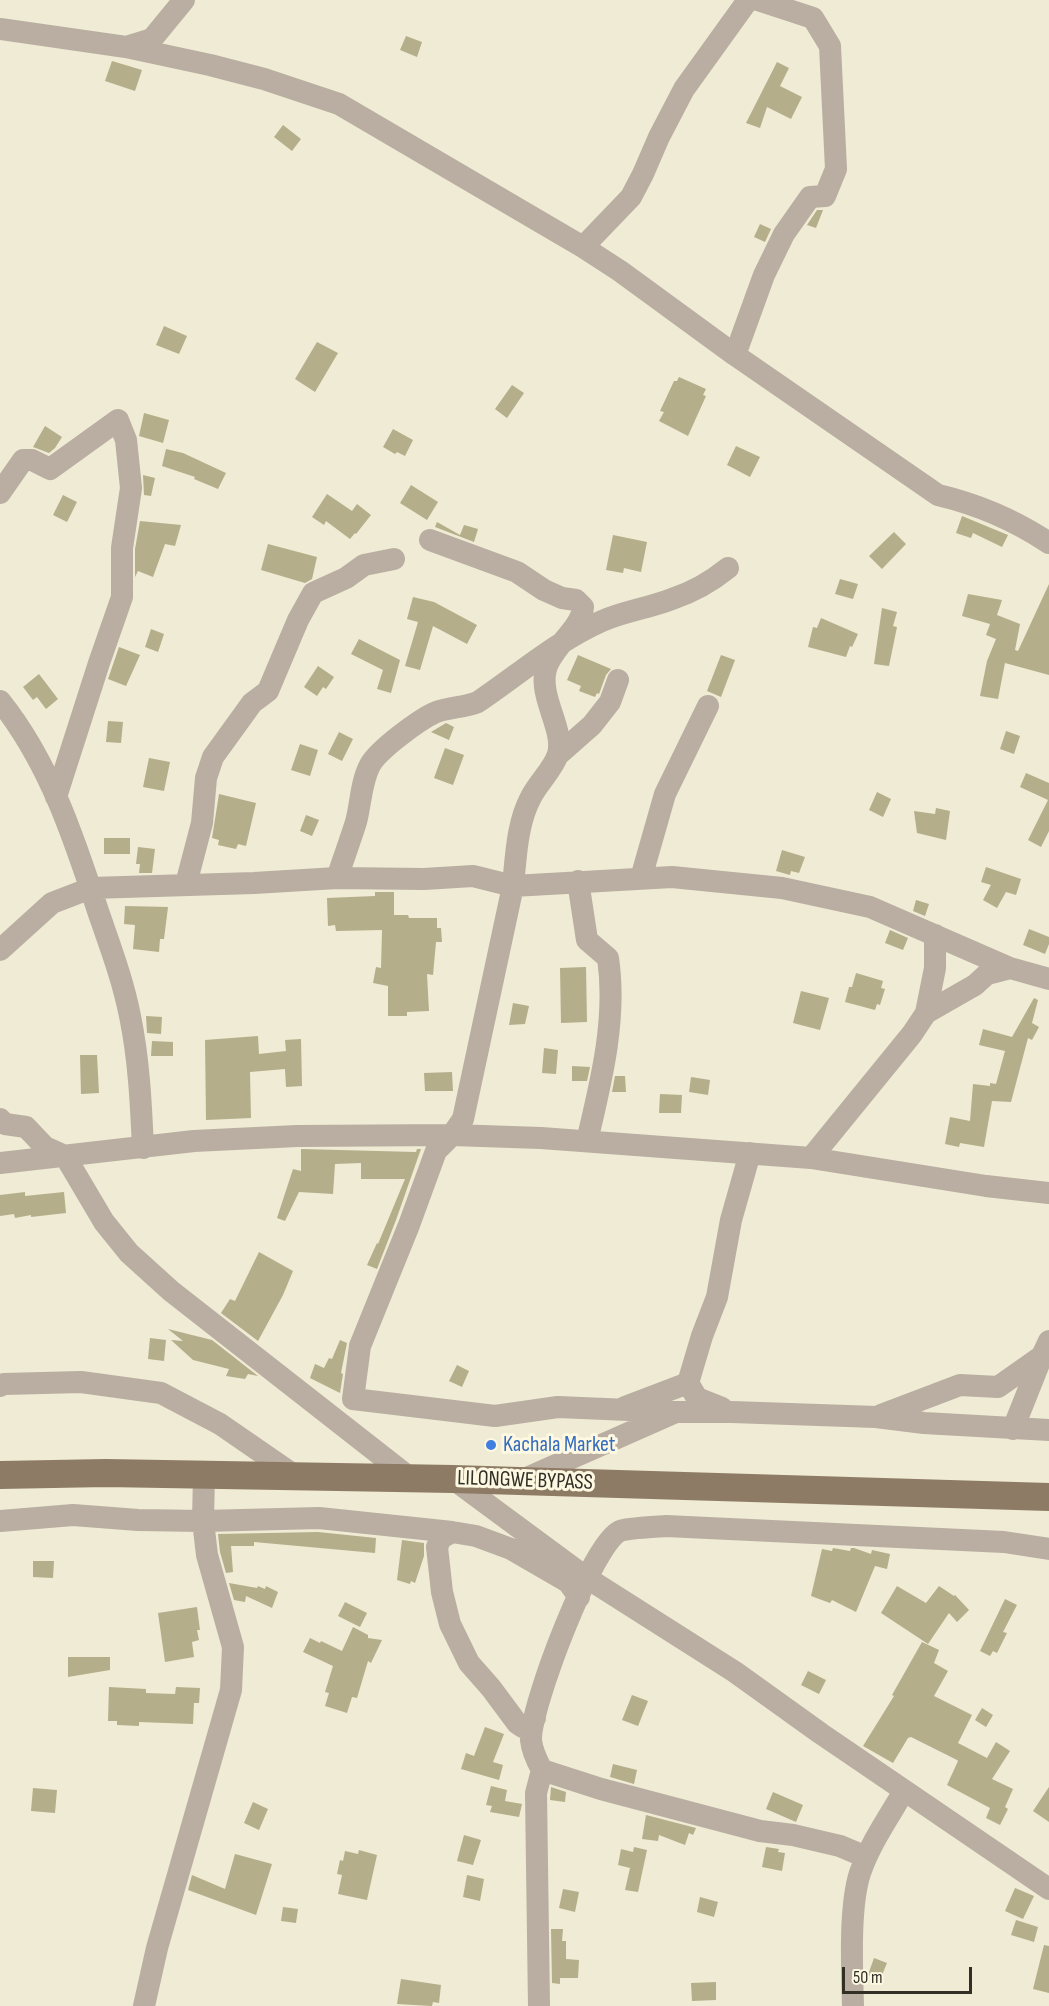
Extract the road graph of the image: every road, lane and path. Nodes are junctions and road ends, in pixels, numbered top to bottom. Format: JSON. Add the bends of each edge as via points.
{"nodes":[{"id":1,"x":184,"y":0,"type":"edge"},
{"id":2,"x":748,"y":0,"type":"edge"},
{"id":3,"x":758,"y":0,"type":"edge"},
{"id":4,"x":0,"y":29,"type":"edge"},
{"id":5,"x":126,"y":47,"type":"junction"},
{"id":6,"x":583,"y":247,"type":"junction"},
{"id":7,"x":735,"y":356,"type":"junction"},
{"id":8,"x":0,"y":493,"type":"edge"},
{"id":9,"x":430,"y":540,"type":"dead end"},
{"id":10,"x":1049,"y":543,"type":"edge"},
{"id":11,"x":394,"y":559,"type":"dead end"},
{"id":12,"x":728,"y":568,"type":"dead end"},
{"id":13,"x":559,"y":646,"type":"junction"},
{"id":14,"x":618,"y":680,"type":"dead end"},
{"id":15,"x":0,"y":701,"type":"edge"},
{"id":16,"x":708,"y":706,"type":"dead end"},
{"id":17,"x":558,"y":754,"type":"junction"},
{"id":18,"x":56,"y":797,"type":"junction"},
{"id":19,"x":337,"y":878,"type":"junction"},
{"id":20,"x":641,"y":878,"type":"junction"},
{"id":21,"x":578,"y":881,"type":"junction"},
{"id":22,"x":186,"y":884,"type":"junction"},
{"id":23,"x":513,"y":886,"type":"junction"},
{"id":24,"x":91,"y":888,"type":"junction"},
{"id":25,"x":935,"y":935,"type":"junction"},
{"id":26,"x":0,"y":950,"type":"edge"},
{"id":27,"x":1010,"y":968,"type":"junction"},
{"id":28,"x":1049,"y":979,"type":"edge"},
{"id":29,"x":926,"y":1013,"type":"junction"},
{"id":30,"x":0,"y":1119,"type":"edge"},
{"id":31,"x":452,"y":1135,"type":"junction"},
{"id":32,"x":587,"y":1141,"type":"junction"},
{"id":33,"x":143,"y":1148,"type":"junction"},
{"id":34,"x":750,"y":1153,"type":"junction"},
{"id":35,"x":65,"y":1156,"type":"junction"},
{"id":36,"x":811,"y":1158,"type":"junction"},
{"id":37,"x":0,"y":1163,"type":"edge"},
{"id":38,"x":1049,"y":1193,"type":"edge"},
{"id":39,"x":1046,"y":1348,"type":"edge"},
{"id":40,"x":688,"y":1383,"type":"junction"},
{"id":41,"x":0,"y":1386,"type":"edge"},
{"id":42,"x":618,"y":1409,"type":"junction"},
{"id":43,"x":676,"y":1412,"type":"junction"},
{"id":44,"x":732,"y":1412,"type":"junction"},
{"id":45,"x":876,"y":1417,"type":"junction"},
{"id":46,"x":1013,"y":1429,"type":"junction"},
{"id":47,"x":1049,"y":1430,"type":"edge"},
{"id":48,"x":204,"y":1474,"type":"junction"},
{"id":49,"x":0,"y":1475,"type":"edge"},
{"id":50,"x":294,"y":1475,"type":"junction"},
{"id":51,"x":410,"y":1478,"type":"junction"},
{"id":52,"x":453,"y":1479,"type":"junction"},
{"id":53,"x":520,"y":1481,"type":"junction"},
{"id":54,"x":1049,"y":1497,"type":"edge"},
{"id":55,"x":0,"y":1521,"type":"edge"},
{"id":56,"x":203,"y":1521,"type":"junction"},
{"id":57,"x":452,"y":1532,"type":"junction"},
{"id":58,"x":1049,"y":1549,"type":"edge"},
{"id":59,"x":583,"y":1587,"type":"junction"},
{"id":60,"x":535,"y":1718,"type":"junction"},
{"id":61,"x":542,"y":1770,"type":"junction"},
{"id":62,"x":904,"y":1791,"type":"junction"},
{"id":63,"x":866,"y":1857,"type":"junction"},
{"id":64,"x":1049,"y":1889,"type":"edge"},
{"id":65,"x":144,"y":2006,"type":"edge"},
{"id":66,"x":539,"y":2006,"type":"edge"},
{"id":67,"x":853,"y":2006,"type":"edge"}],
"edges":[{"from":1,"to":5,"type":"street","via":[[152,39]]},
{"from":2,"to":6,"type":"street","via":[[684,89],[631,198]]},
{"from":3,"to":7,"type":"street","via":[[813,18],[830,46],[836,169],[825,196],[810,197],[784,234],[764,275]]},
{"from":4,"to":5,"type":"street"},
{"from":5,"to":6,"type":"street","via":[[264,79],[339,104]]},
{"from":6,"to":7,"type":"street"},
{"from":7,"to":10,"type":"street","via":[[938,495],[1028,529]]},
{"from":8,"to":18,"type":"street","via":[[24,460],[50,469],[118,420],[126,440],[131,488],[122,548],[122,597]]},
{"from":9,"to":13,"type":"street","via":[[517,572],[544,590],[576,600],[583,607],[582,615]]},
{"from":11,"to":22,"type":"street","via":[[363,565],[346,578],[313,592],[268,691],[252,703],[213,757]]},
{"from":12,"to":13,"type":"street","via":[[672,600],[601,622]]},
{"from":13,"to":17,"type":"street","via":[[546,668],[544,685],[559,742]]},
{"from":13,"to":19,"type":"street","via":[[478,702],[434,713],[380,752],[365,775],[355,824]]},
{"from":14,"to":17,"type":"street","via":[[610,702],[592,725]]},
{"from":15,"to":18,"type":"street","via":[[18,724]]},
{"from":16,"to":20,"type":"street","via":[[665,794]]},
{"from":17,"to":23,"type":"street","via":[[525,810],[516,847]]},
{"from":18,"to":24,"type":"street"},
{"from":19,"to":22,"type":"street"},
{"from":19,"to":23,"type":"street","via":[[473,876]]},
{"from":20,"to":21,"type":"street"},
{"from":20,"to":25,"type":"street","via":[[672,877],[782,888],[870,907]]},
{"from":21,"to":23,"type":"street"},
{"from":21,"to":32,"type":"street","via":[[588,940],[608,958],[611,981],[600,1087]]},
{"from":22,"to":24,"type":"street"},
{"from":23,"to":31,"type":"street","via":[[463,1119]]},
{"from":24,"to":26,"type":"street","via":[[52,903]]},
{"from":24,"to":33,"type":"street","via":[[130,1016]]},
{"from":25,"to":27,"type":"street"},
{"from":25,"to":29,"type":"street","via":[[935,968]]},
{"from":27,"to":28,"type":"street"},
{"from":27,"to":29,"type":"street","via":[[987,974]]},
{"from":29,"to":36,"type":"street"},
{"from":30,"to":35,"type":"street","via":[[4,1124],[26,1127],[45,1148]]},
{"from":31,"to":32,"type":"street"},
{"from":31,"to":33,"type":"street","via":[[297,1136],[194,1141]]},
{"from":31,"to":42,"type":"street","via":[[436,1151],[360,1346],[353,1399],[495,1416],[558,1407]]},
{"from":32,"to":34,"type":"street"},
{"from":33,"to":35,"type":"street"},
{"from":34,"to":36,"type":"street"},
{"from":34,"to":40,"type":"street","via":[[731,1220],[717,1297]]},
{"from":35,"to":37,"type":"street"},
{"from":35,"to":51,"type":"street","via":[[104,1222],[138,1261]]},
{"from":36,"to":38,"type":"street"},
{"from":39,"to":45,"type":"street","via":[[998,1387],[960,1385]]},
{"from":39,"to":46,"type":"street"},
{"from":40,"to":42,"type":"street"},
{"from":40,"to":44,"type":"street","via":[[697,1398]]},
{"from":41,"to":50,"type":"street","via":[[81,1382],[161,1393],[220,1424]]},
{"from":42,"to":43,"type":"street"},
{"from":43,"to":44,"type":"street"},
{"from":43,"to":53,"type":"street"},
{"from":44,"to":45,"type":"street"},
{"from":45,"to":46,"type":"street"},
{"from":46,"to":47,"type":"street"},
{"from":48,"to":49,"type":"main road","name":"LILONGWE BYPASS"},
{"from":48,"to":50,"type":"main road","name":"LILONGWE BYPASS"},
{"from":48,"to":56,"type":"street"},
{"from":50,"to":51,"type":"main road","name":"LILONGWE BYPASS"},
{"from":51,"to":52,"type":"main road","name":"LILONGWE BYPASS"},
{"from":52,"to":53,"type":"main road","name":"LILONGWE BYPASS"},
{"from":52,"to":59,"type":"street"},
{"from":53,"to":54,"type":"main road","name":"LILONGWE BYPASS"},
{"from":55,"to":56,"type":"street","via":[[73,1515]]},
{"from":56,"to":57,"type":"street","via":[[319,1518]]},
{"from":56,"to":65,"type":"street","via":[[207,1555],[233,1647],[231,1690]]},
{"from":57,"to":59,"type":"street","via":[[510,1549]]},
{"from":57,"to":60,"type":"street","via":[[441,1538],[437,1547],[450,1624],[463,1652],[517,1723],[530,1726]]},
{"from":58,"to":59,"type":"street","via":[[1004,1542],[666,1526],[620,1532],[603,1548]]},
{"from":59,"to":60,"type":"street","via":[[541,1692]]},
{"from":59,"to":62,"type":"street","via":[[735,1672]]},
{"from":60,"to":61,"type":"street","via":[[531,1740]]},
{"from":61,"to":63,"type":"street","via":[[760,1831],[840,1846]]},
{"from":61,"to":66,"type":"street","via":[[536,1793]]},
{"from":62,"to":63,"type":"street"},
{"from":62,"to":64,"type":"street"},
{"from":63,"to":67,"type":"street","via":[[855,1895]]}]}
